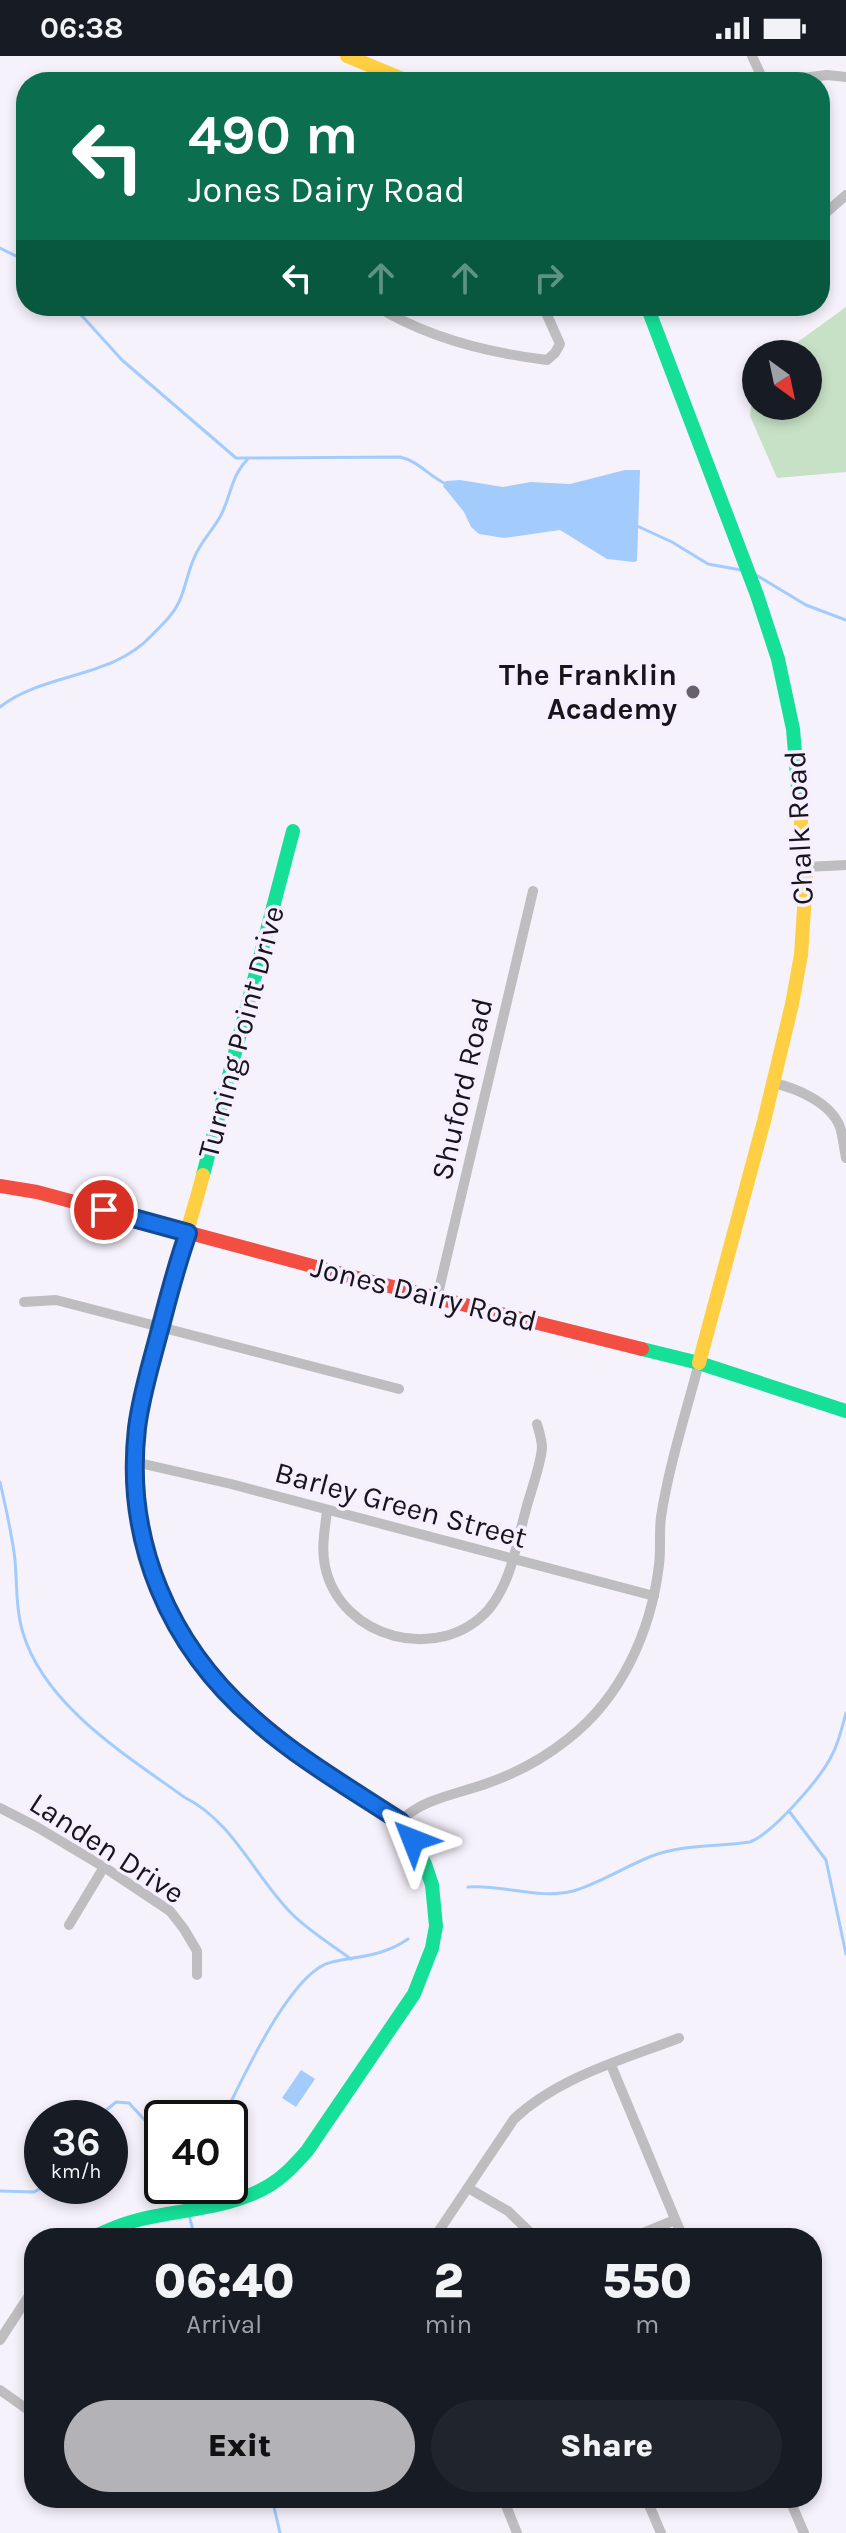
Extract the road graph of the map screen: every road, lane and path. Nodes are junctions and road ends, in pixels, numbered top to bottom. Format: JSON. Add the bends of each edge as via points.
{"nodes":[{"id":1,"x":347,"y":56,"type":"edge"},
{"id":2,"x":386,"y":72,"type":"edge"},
{"id":3,"x":846,"y":195,"type":"edge"},
{"id":4,"x":830,"y":209,"type":"edge"},
{"id":5,"x":397,"y":316,"type":"edge"},
{"id":6,"x":547,"y":316,"type":"edge"},
{"id":7,"x":651,"y":316,"type":"edge"},
{"id":8,"x":293,"y":831,"type":"dead end"},
{"id":9,"x":846,"y":865,"type":"edge"},
{"id":10,"x":806,"y":867,"type":"junction"},
{"id":11,"x":533,"y":891,"type":"dead end"},
{"id":12,"x":773,"y":1083,"type":"junction"},
{"id":13,"x":846,"y":1158,"type":"edge"},
{"id":14,"x":0,"y":1186,"type":"edge"},
{"id":15,"x":188,"y":1233,"type":"junction"},
{"id":16,"x":437,"y":1298,"type":"junction"},
{"id":17,"x":24,"y":1302,"type":"dead end"},
{"id":18,"x":161,"y":1326,"type":"junction"},
{"id":19,"x":699,"y":1363,"type":"junction"},
{"id":20,"x":399,"y":1389,"type":"dead end"},
{"id":21,"x":846,"y":1411,"type":"edge"},
{"id":22,"x":537,"y":1424,"type":"dead end"},
{"id":23,"x":135,"y":1462,"type":"junction"},
{"id":24,"x":327,"y":1511,"type":"junction"},
{"id":25,"x":513,"y":1559,"type":"junction"},
{"id":26,"x":654,"y":1596,"type":"junction"},
{"id":27,"x":0,"y":1808,"type":"edge"},
{"id":28,"x":400,"y":1821,"type":"junction"},
{"id":29,"x":104,"y":1867,"type":"junction"},
{"id":30,"x":69,"y":1925,"type":"dead end"},
{"id":31,"x":197,"y":1975,"type":"dead end"},
{"id":32,"x":679,"y":2038,"type":"dead end"},
{"id":33,"x":611,"y":2065,"type":"junction"},
{"id":34,"x":468,"y":2188,"type":"junction"},
{"id":35,"x":675,"y":2220,"type":"junction"},
{"id":36,"x":116,"y":2228,"type":"edge"},
{"id":37,"x":441,"y":2228,"type":"edge"},
{"id":38,"x":526,"y":2228,"type":"edge"},
{"id":39,"x":655,"y":2228,"type":"edge"},
{"id":40,"x":679,"y":2228,"type":"edge"},
{"id":41,"x":24,"y":2303,"type":"edge"},
{"id":42,"x":0,"y":2340,"type":"edge"},
{"id":43,"x":0,"y":2390,"type":"edge"},
{"id":44,"x":24,"y":2407,"type":"edge"},
{"id":45,"x":507,"y":2508,"type":"edge"},
{"id":46,"x":650,"y":2508,"type":"edge"},
{"id":47,"x":793,"y":2508,"type":"edge"},
{"id":48,"x":517,"y":2533,"type":"edge"},
{"id":49,"x":661,"y":2533,"type":"edge"},
{"id":50,"x":804,"y":2533,"type":"edge"}],
"edges":[{"from":1,"to":2,"type":"street"},
{"from":3,"to":4,"type":"street"},
{"from":5,"to":6,"type":"street","via":[[442,337],[547,360],[560,344]]},
{"from":7,"to":10,"type":"street","name":"Chalk Road","via":[[771,634],[793,729]]},
{"from":8,"to":15,"type":"street","name":"Turning Point Drive"},
{"from":9,"to":10,"type":"street"},
{"from":10,"to":12,"type":"street","name":"Chalk Road","via":[[801,955]]},
{"from":11,"to":16,"type":"street","name":"Shuford Road"},
{"from":12,"to":13,"type":"street","via":[[819,1102],[833,1114]]},
{"from":12,"to":19,"type":"street","name":"Chalk Road"},
{"from":14,"to":15,"type":"street","name":"Jones Dairy Road"},
{"from":15,"to":16,"type":"street","name":"Jones Dairy Road"},
{"from":15,"to":18,"type":"street","name":"Turning Point Drive"},
{"from":16,"to":19,"type":"street","name":"Jones Dairy Road"},
{"from":17,"to":18,"type":"street","via":[[56,1300]]},
{"from":18,"to":20,"type":"street"},
{"from":18,"to":23,"type":"street","name":"Turning Point Drive","via":[[142,1396]]},
{"from":19,"to":21,"type":"street","name":"Jones Dairy Road"},
{"from":19,"to":26,"type":"street","via":[[661,1518]]},
{"from":22,"to":25,"type":"street","via":[[542,1447]]},
{"from":23,"to":24,"type":"street","name":"Barley Green Street"},
{"from":23,"to":28,"type":"street","name":"Turning Point Drive","via":[[137,1513],[148,1562],[171,1618],[194,1652],[253,1719]]},
{"from":24,"to":25,"type":"street","name":"Barley Green Street"},
{"from":24,"to":25,"type":"street","via":[[325,1566],[332,1587],[354,1616],[392,1637],[438,1638],[470,1624],[499,1594]]},
{"from":25,"to":26,"type":"street","name":"Barley Green Street"},
{"from":26,"to":28,"type":"street","via":[[645,1633],[629,1665],[601,1706],[569,1739],[522,1769],[432,1800]]},
{"from":27,"to":29,"type":"street","name":"Landen Drive"},
{"from":28,"to":36,"type":"street","via":[[432,1879],[436,1934],[427,1967],[406,2007],[307,2151],[268,2188],[247,2197]]},
{"from":29,"to":30,"type":"street"},
{"from":29,"to":31,"type":"street","name":"Landen Drive","via":[[170,1911],[197,1951]]},
{"from":32,"to":33,"type":"street"},
{"from":33,"to":34,"type":"street","via":[[547,2092],[528,2106]]},
{"from":33,"to":35,"type":"street"},
{"from":34,"to":37,"type":"street"},
{"from":34,"to":38,"type":"street"},
{"from":35,"to":39,"type":"street"},
{"from":35,"to":40,"type":"street"},
{"from":41,"to":42,"type":"street"},
{"from":43,"to":44,"type":"street"},
{"from":45,"to":48,"type":"street"},
{"from":46,"to":49,"type":"street"},
{"from":47,"to":50,"type":"street"}]}
